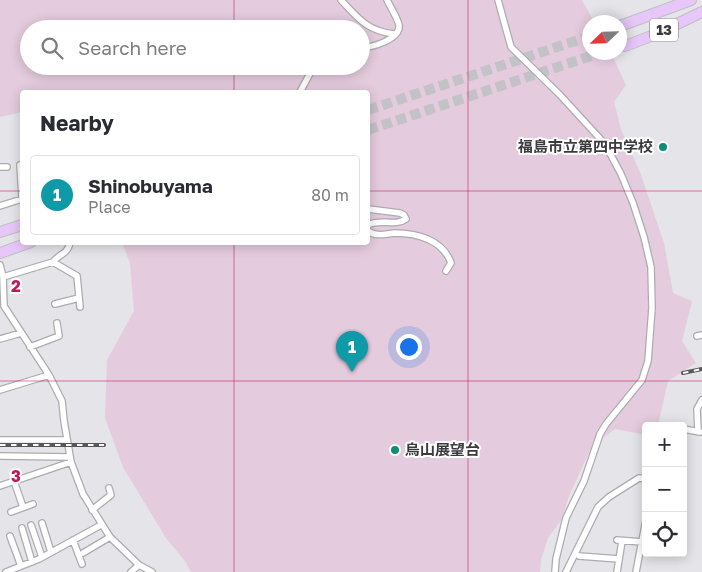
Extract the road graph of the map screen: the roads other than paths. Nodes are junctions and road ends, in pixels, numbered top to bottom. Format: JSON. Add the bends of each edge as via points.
{"nodes":[{"id":1,"x":341,"y":0,"type":"edge"},
{"id":2,"x":387,"y":0,"type":"edge"},
{"id":3,"x":498,"y":0,"type":"edge"},
{"id":4,"x":691,"y":0,"type":"edge"},
{"id":5,"x":702,"y":12,"type":"edge"},
{"id":6,"x":361,"y":20,"type":"edge"},
{"id":7,"x":627,"y":23,"type":"edge"},
{"id":8,"x":370,"y":28,"type":"edge"},
{"id":9,"x":394,"y":34,"type":"junction"},
{"id":10,"x":627,"y":45,"type":"edge"},
{"id":11,"x":370,"y":47,"type":"edge"},
{"id":12,"x":309,"y":75,"type":"edge"},
{"id":13,"x":301,"y":90,"type":"edge"},
{"id":14,"x":0,"y":167,"type":"edge"},
{"id":15,"x":7,"y":167,"type":"dead end"},
{"id":16,"x":20,"y":200,"type":"edge"},
{"id":17,"x":0,"y":206,"type":"edge"},
{"id":18,"x":370,"y":210,"type":"edge"},
{"id":19,"x":370,"y":224,"type":"edge"},
{"id":20,"x":20,"y":226,"type":"edge"},
{"id":21,"x":370,"y":231,"type":"edge"},
{"id":22,"x":0,"y":232,"type":"edge"},
{"id":23,"x":23,"y":245,"type":"edge"},
{"id":24,"x":69,"y":245,"type":"edge"},
{"id":25,"x":0,"y":253,"type":"edge"},
{"id":26,"x":54,"y":262,"type":"junction"},
{"id":27,"x":0,"y":265,"type":"edge"},
{"id":28,"x":446,"y":271,"type":"dead end"},
{"id":29,"x":3,"y":277,"type":"junction"},
{"id":30,"x":79,"y":298,"type":"junction"},
{"id":31,"x":55,"y":304,"type":"dead end"},
{"id":32,"x":80,"y":307,"type":"dead end"},
{"id":33,"x":57,"y":323,"type":"dead end"},
{"id":34,"x":21,"y":333,"type":"junction"},
{"id":35,"x":0,"y":339,"type":"edge"},
{"id":36,"x":30,"y":347,"type":"junction"},
{"id":37,"x":49,"y":375,"type":"junction"},
{"id":38,"x":0,"y":390,"type":"edge"},
{"id":39,"x":702,"y":400,"type":"edge"},
{"id":40,"x":687,"y":430,"type":"edge"},
{"id":41,"x":700,"y":432,"type":"edge"},
{"id":42,"x":0,"y":440,"type":"edge"},
{"id":43,"x":67,"y":440,"type":"junction"},
{"id":44,"x":0,"y":456,"type":"edge"},
{"id":45,"x":71,"y":460,"type":"junction"},
{"id":46,"x":642,"y":478,"type":"edge"},
{"id":47,"x":14,"y":481,"type":"junction"},
{"id":48,"x":0,"y":486,"type":"edge"},
{"id":49,"x":109,"y":488,"type":"dead end"},
{"id":50,"x":33,"y":504,"type":"dead end"},
{"id":51,"x":23,"y":508,"type":"junction"},
{"id":52,"x":92,"y":510,"type":"junction"},
{"id":53,"x":11,"y":512,"type":"dead end"},
{"id":54,"x":42,"y":523,"type":"dead end"},
{"id":55,"x":102,"y":524,"type":"junction"},
{"id":56,"x":31,"y":525,"type":"dead end"},
{"id":57,"x":22,"y":528,"type":"dead end"},
{"id":58,"x":10,"y":536,"type":"dead end"},
{"id":59,"x":110,"y":538,"type":"junction"},
{"id":60,"x":72,"y":540,"type":"junction"},
{"id":61,"x":642,"y":542,"type":"joint"},
{"id":62,"x":51,"y":552,"type":"junction"},
{"id":63,"x":83,"y":553,"type":"dead end"},
{"id":64,"x":579,"y":556,"type":"dead end"},
{"id":65,"x":42,"y":557,"type":"junction"},
{"id":66,"x":619,"y":559,"type":"junction"},
{"id":67,"x":32,"y":562,"type":"junction"},
{"id":68,"x":82,"y":564,"type":"dead end"},
{"id":69,"x":139,"y":565,"type":"junction"},
{"id":70,"x":21,"y":566,"type":"junction"},
{"id":71,"x":6,"y":572,"type":"edge"},
{"id":72,"x":131,"y":572,"type":"edge"},
{"id":73,"x":152,"y":572,"type":"edge"},
{"id":74,"x":555,"y":572,"type":"edge"},
{"id":75,"x":566,"y":572,"type":"edge"},
{"id":76,"x":617,"y":572,"type":"edge"},
{"id":77,"x":636,"y":572,"type":"edge"}],
"edges":[{"from":1,"to":6,"type":"street"},
{"from":2,"to":9,"type":"street","via":[[399,26]]},
{"from":3,"to":74,"type":"street","via":[[511,47],[605,144],[633,203],[651,266],[648,361],[642,380],[600,434],[584,481],[566,518]]},
{"from":4,"to":7,"type":"highway","number":"13"},
{"from":5,"to":10,"type":"highway","number":"13"},
{"from":8,"to":9,"type":"street"},
{"from":9,"to":11,"type":"street","via":[[387,41]]},
{"from":12,"to":13,"type":"street"},
{"from":14,"to":15,"type":"street"},
{"from":16,"to":17,"type":"street"},
{"from":18,"to":19,"type":"street","via":[[400,213],[406,219]]},
{"from":20,"to":22,"type":"highway"},
{"from":21,"to":28,"type":"street","via":[[378,235],[397,234],[432,241],[449,257],[451,263]]},
{"from":23,"to":25,"type":"highway"},
{"from":24,"to":26,"type":"street"},
{"from":26,"to":29,"type":"street"},
{"from":26,"to":30,"type":"street","via":[[77,276]]},
{"from":27,"to":29,"type":"street"},
{"from":29,"to":34,"type":"street","via":[[4,306]]},
{"from":30,"to":31,"type":"street"},
{"from":30,"to":32,"type":"street"},
{"from":33,"to":36,"type":"street","via":[[59,336]]},
{"from":34,"to":35,"type":"street"},
{"from":34,"to":36,"type":"street"},
{"from":36,"to":37,"type":"street"},
{"from":37,"to":38,"type":"street"},
{"from":37,"to":43,"type":"street","via":[[62,401]]},
{"from":39,"to":41,"type":"street","via":[[697,409]]},
{"from":40,"to":41,"type":"street"},
{"from":42,"to":43,"type":"street"},
{"from":43,"to":45,"type":"street"},
{"from":44,"to":45,"type":"street"},
{"from":45,"to":47,"type":"street"},
{"from":45,"to":52,"type":"street","via":[[77,481]]},
{"from":46,"to":75,"type":"street","via":[[608,497],[598,507]]},
{"from":47,"to":48,"type":"street"},
{"from":47,"to":51,"type":"street"},
{"from":49,"to":52,"type":"street","via":[[111,495]]},
{"from":50,"to":51,"type":"street"},
{"from":51,"to":53,"type":"street"},
{"from":52,"to":55,"type":"street"},
{"from":54,"to":62,"type":"street"},
{"from":55,"to":59,"type":"street"},
{"from":55,"to":60,"type":"street"},
{"from":56,"to":65,"type":"street"},
{"from":57,"to":67,"type":"street"},
{"from":58,"to":70,"type":"street"},
{"from":59,"to":63,"type":"street"},
{"from":59,"to":69,"type":"street"},
{"from":60,"to":62,"type":"street"},
{"from":60,"to":68,"type":"street"},
{"from":61,"to":66,"type":"street","via":[[620,540]]},
{"from":61,"to":77,"type":"street"},
{"from":62,"to":65,"type":"street"},
{"from":64,"to":66,"type":"street"},
{"from":65,"to":67,"type":"street"},
{"from":66,"to":76,"type":"street"},
{"from":67,"to":70,"type":"street"},
{"from":69,"to":72,"type":"street"},
{"from":69,"to":73,"type":"street"},
{"from":70,"to":71,"type":"street"}]}
